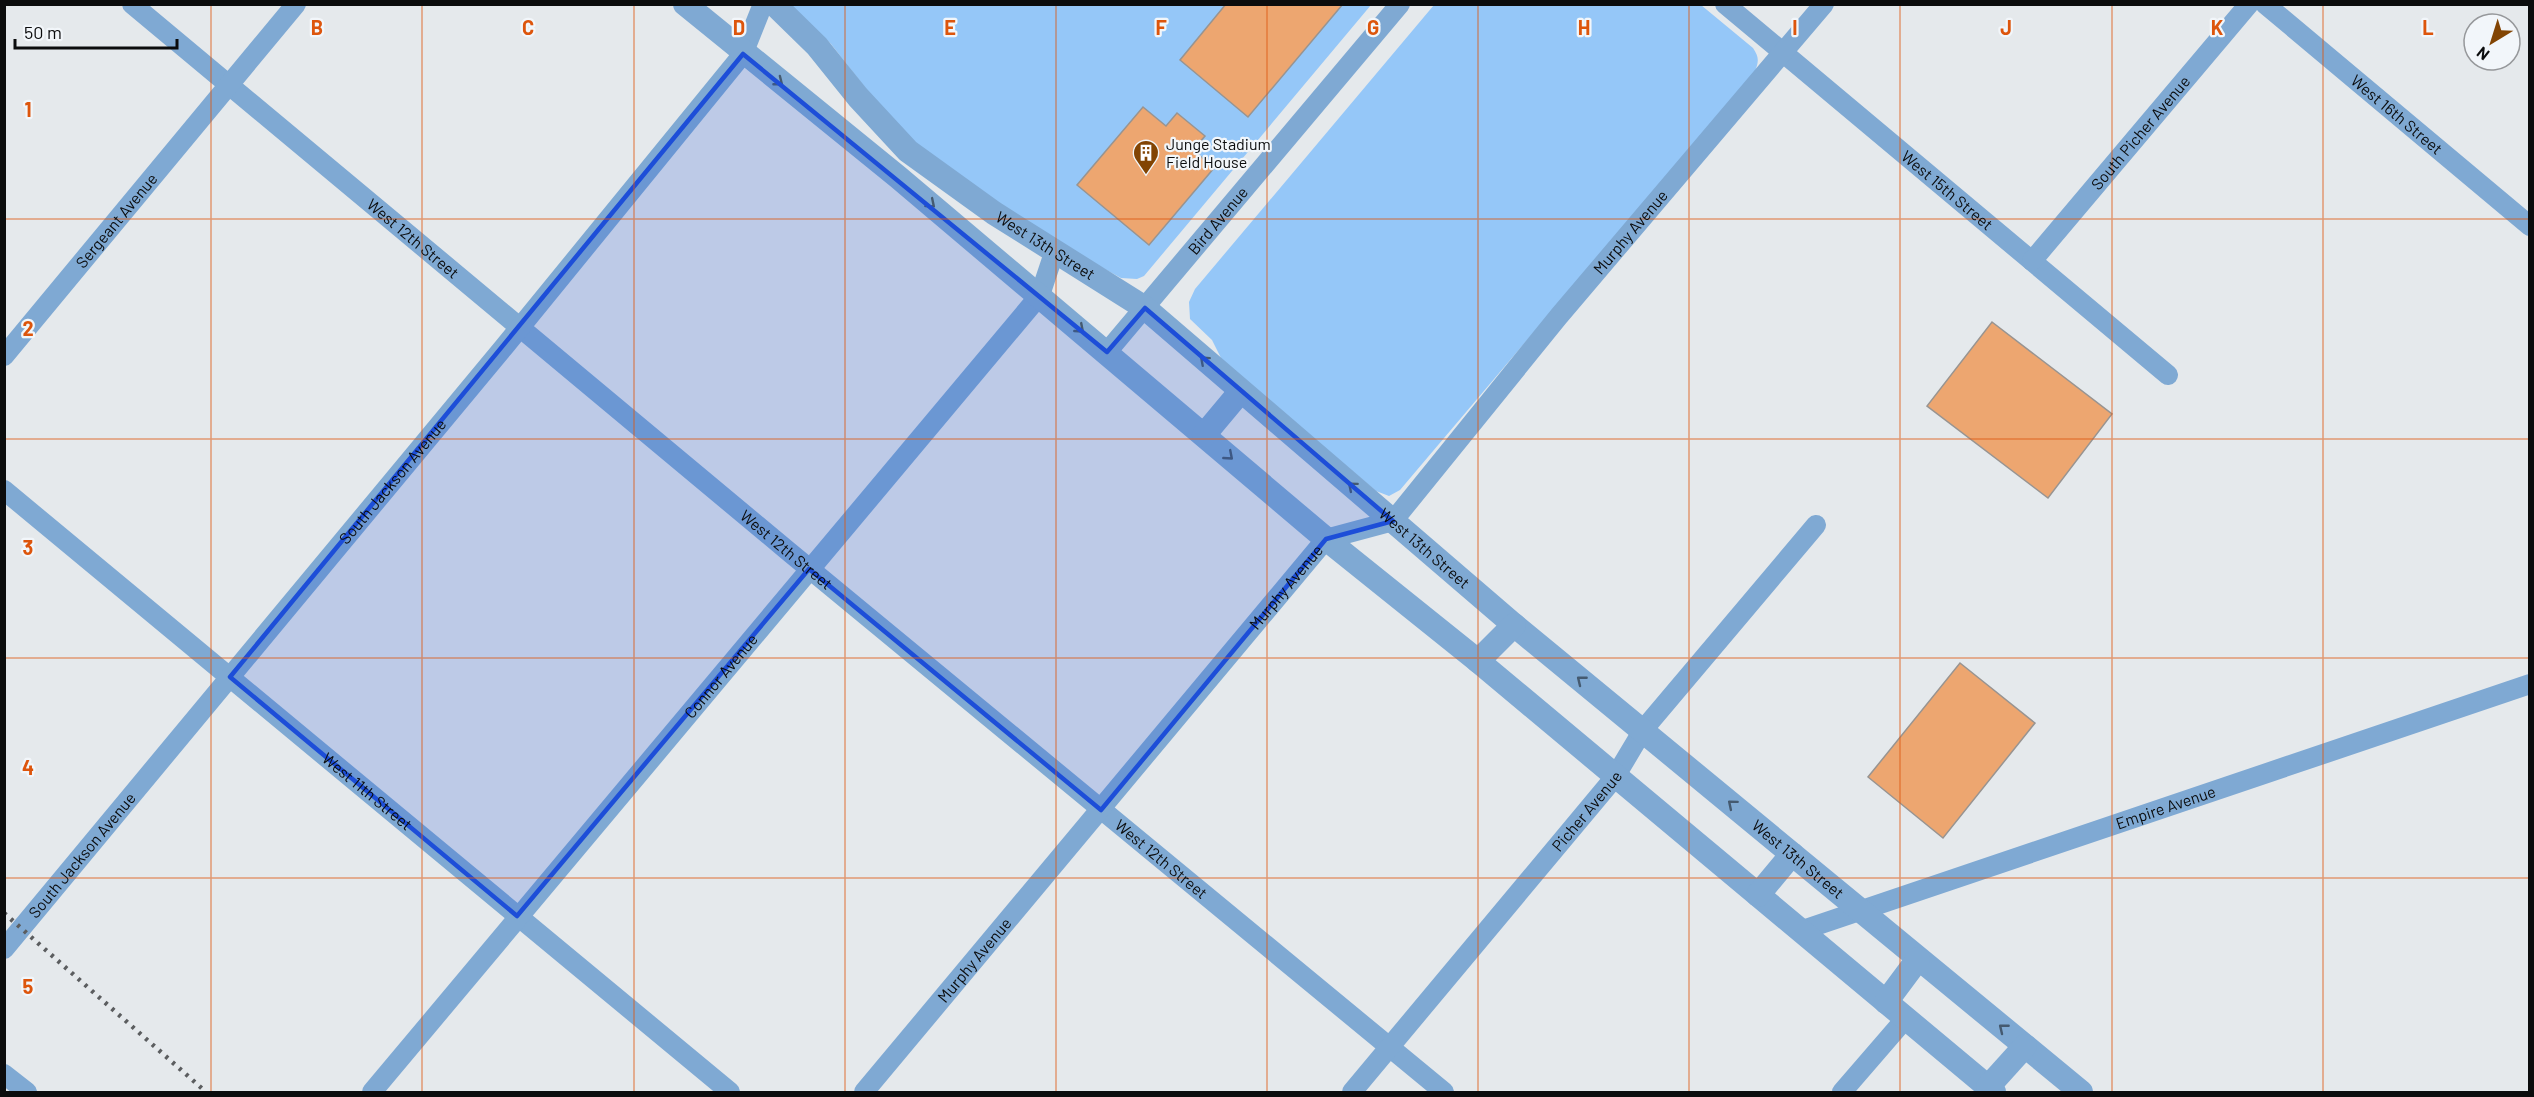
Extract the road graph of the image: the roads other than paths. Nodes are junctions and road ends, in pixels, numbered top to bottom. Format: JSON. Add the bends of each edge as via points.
{"nodes":[{"id":1,"x":132,"y":4,"type":"edge"},
{"id":2,"x":296,"y":4,"type":"edge"},
{"id":3,"x":685,"y":4,"type":"edge"},
{"id":4,"x":763,"y":4,"type":"edge"},
{"id":5,"x":774,"y":4,"type":"edge"},
{"id":6,"x":1400,"y":4,"type":"edge"},
{"id":7,"x":1725,"y":4,"type":"edge"},
{"id":8,"x":1824,"y":4,"type":"edge"},
{"id":9,"x":2249,"y":4,"type":"edge"},
{"id":10,"x":2265,"y":4,"type":"edge"},
{"id":11,"x":1783,"y":53,"type":"junction"},
{"id":12,"x":743,"y":54,"type":"junction"},
{"id":13,"x":229,"y":87,"type":"junction"},
{"id":14,"x":2529,"y":225,"type":"edge"},
{"id":15,"x":1055,"y":250,"type":"junction"},
{"id":16,"x":2032,"y":261,"type":"junction"},
{"id":17,"x":1040,"y":295,"type":"junction"},
{"id":18,"x":1145,"y":308,"type":"junction"},
{"id":19,"x":520,"y":328,"type":"junction"},
{"id":20,"x":1107,"y":352,"type":"junction"},
{"id":21,"x":4,"y":356,"type":"edge"},
{"id":22,"x":2168,"y":375,"type":"dead end"},
{"id":23,"x":1240,"y":392,"type":"junction"},
{"id":24,"x":1204,"y":435,"type":"junction"},
{"id":25,"x":4,"y":490,"type":"edge"},
{"id":26,"x":1393,"y":520,"type":"junction"},
{"id":27,"x":1815,"y":525,"type":"dead end"},
{"id":28,"x":1326,"y":539,"type":"junction"},
{"id":29,"x":809,"y":569,"type":"junction"},
{"id":30,"x":1514,"y":625,"type":"junction"},
{"id":31,"x":1478,"y":661,"type":"junction"},
{"id":32,"x":230,"y":677,"type":"junction"},
{"id":33,"x":2529,"y":684,"type":"edge"},
{"id":34,"x":1643,"y":730,"type":"junction"},
{"id":35,"x":1615,"y":777,"type":"junction"},
{"id":36,"x":1101,"y":810,"type":"junction"},
{"id":37,"x":1792,"y":854,"type":"junction"},
{"id":38,"x":1758,"y":896,"type":"junction"},
{"id":39,"x":1857,"y":909,"type":"junction"},
{"id":40,"x":517,"y":916,"type":"junction"},
{"id":41,"x":1800,"y":931,"type":"junction"},
{"id":42,"x":4,"y":949,"type":"edge"},
{"id":43,"x":1918,"y":959,"type":"junction"},
{"id":44,"x":1886,"y":1002,"type":"junction"},
{"id":45,"x":1906,"y":1018,"type":"junction"},
{"id":46,"x":2025,"y":1046,"type":"junction"},
{"id":47,"x":1390,"y":1047,"type":"junction"},
{"id":48,"x":4,"y":1074,"type":"edge"},
{"id":49,"x":1991,"y":1090,"type":"edge"},
{"id":50,"x":27,"y":1092,"type":"edge"},
{"id":51,"x":372,"y":1092,"type":"edge"},
{"id":52,"x":730,"y":1092,"type":"edge"},
{"id":53,"x":864,"y":1092,"type":"edge"},
{"id":54,"x":1352,"y":1092,"type":"edge"},
{"id":55,"x":1444,"y":1092,"type":"edge"},
{"id":56,"x":1842,"y":1092,"type":"edge"},
{"id":57,"x":2080,"y":1092,"type":"edge"}],
"edges":[{"from":1,"to":13,"type":"street","name":"West 12th Street"},
{"from":2,"to":13,"type":"street","name":"Sergeant Avenue"},
{"from":3,"to":12,"type":"street"},
{"from":4,"to":12,"type":"street","name":"South Jackson Avenue"},
{"from":5,"to":15,"type":"street","name":"West 13th Street","via":[[817,46],[908,151],[994,213]]},
{"from":6,"to":18,"type":"street","name":"Bird Avenue"},
{"from":7,"to":11,"type":"street","name":"West 15th Street"},
{"from":8,"to":11,"type":"street","name":"Murphy Avenue"},
{"from":9,"to":16,"type":"street","name":"South Picher Avenue"},
{"from":10,"to":14,"type":"street","name":"West 16th Street"},
{"from":11,"to":16,"type":"street","name":"West 15th Street"},
{"from":11,"to":26,"type":"street","name":"Murphy Avenue","via":[[1559,316]]},
{"from":12,"to":17,"type":"street","one_way":true},
{"from":12,"to":19,"type":"street","name":"South Jackson Avenue"},
{"from":13,"to":19,"type":"street","name":"West 12th Street"},
{"from":13,"to":21,"type":"street","name":"Sergeant Avenue"},
{"from":15,"to":17,"type":"street","name":"Connor Avenue"},
{"from":15,"to":18,"type":"street","name":"West 13th Street"},
{"from":16,"to":22,"type":"street","name":"West 15th Street"},
{"from":17,"to":20,"type":"street","one_way":true},
{"from":17,"to":29,"type":"street","name":"Connor Avenue"},
{"from":18,"to":20,"type":"street","name":"Bird Avenue"},
{"from":23,"to":18,"type":"street","name":"West 13th Street","one_way":true},
{"from":19,"to":29,"type":"street","name":"West 12th Street"},
{"from":19,"to":32,"type":"street","name":"South Jackson Avenue"},
{"from":20,"to":24,"type":"street"},
{"from":23,"to":24,"type":"street"},
{"from":26,"to":23,"type":"street","name":"West 13th Street","one_way":true},
{"from":24,"to":28,"type":"street","one_way":true},
{"from":25,"to":32,"type":"street","name":"West 11th Street"},
{"from":26,"to":28,"type":"street","name":"Murphy Avenue"},
{"from":26,"to":30,"type":"street","name":"West 13th Street"},
{"from":27,"to":34,"type":"street","name":"Picher Avenue"},
{"from":28,"to":31,"type":"street"},
{"from":28,"to":36,"type":"street","name":"Murphy Avenue"},
{"from":29,"to":36,"type":"street","name":"West 12th Street"},
{"from":29,"to":40,"type":"street","name":"Connor Avenue"},
{"from":30,"to":31,"type":"street"},
{"from":34,"to":30,"type":"street","name":"West 13th Street","one_way":true},
{"from":31,"to":35,"type":"street"},
{"from":32,"to":40,"type":"street","name":"West 11th Street"},
{"from":32,"to":42,"type":"street","name":"South Jackson Avenue"},
{"from":33,"to":39,"type":"street","name":"Empire Avenue"},
{"from":34,"to":35,"type":"street","name":"Picher Avenue"},
{"from":37,"to":34,"type":"street","name":"West 13th Street","one_way":true},
{"from":35,"to":38,"type":"street"},
{"from":35,"to":47,"type":"street","name":"Picher Avenue"},
{"from":36,"to":47,"type":"street","name":"West 12th Street"},
{"from":36,"to":53,"type":"street","name":"Murphy Avenue"},
{"from":37,"to":38,"type":"street"},
{"from":37,"to":39,"type":"street","name":"West 13th Street"},
{"from":38,"to":41,"type":"street"},
{"from":39,"to":41,"type":"street","name":"Empire Avenue"},
{"from":39,"to":43,"type":"street","name":"West 13th Street"},
{"from":40,"to":51,"type":"street","name":"Connor Avenue"},
{"from":40,"to":52,"type":"street","name":"West 11th Street"},
{"from":41,"to":44,"type":"street"},
{"from":43,"to":44,"type":"street"},
{"from":46,"to":43,"type":"street","name":"West 13th Street","one_way":true},
{"from":44,"to":45,"type":"street"},
{"from":45,"to":49,"type":"street"},
{"from":45,"to":56,"type":"street"},
{"from":46,"to":49,"type":"street"},
{"from":46,"to":57,"type":"street","name":"West 13th Street"},
{"from":47,"to":54,"type":"street","name":"Picher Avenue"},
{"from":47,"to":55,"type":"street","name":"West 12th Street"},
{"from":48,"to":50,"type":"street"}]}
